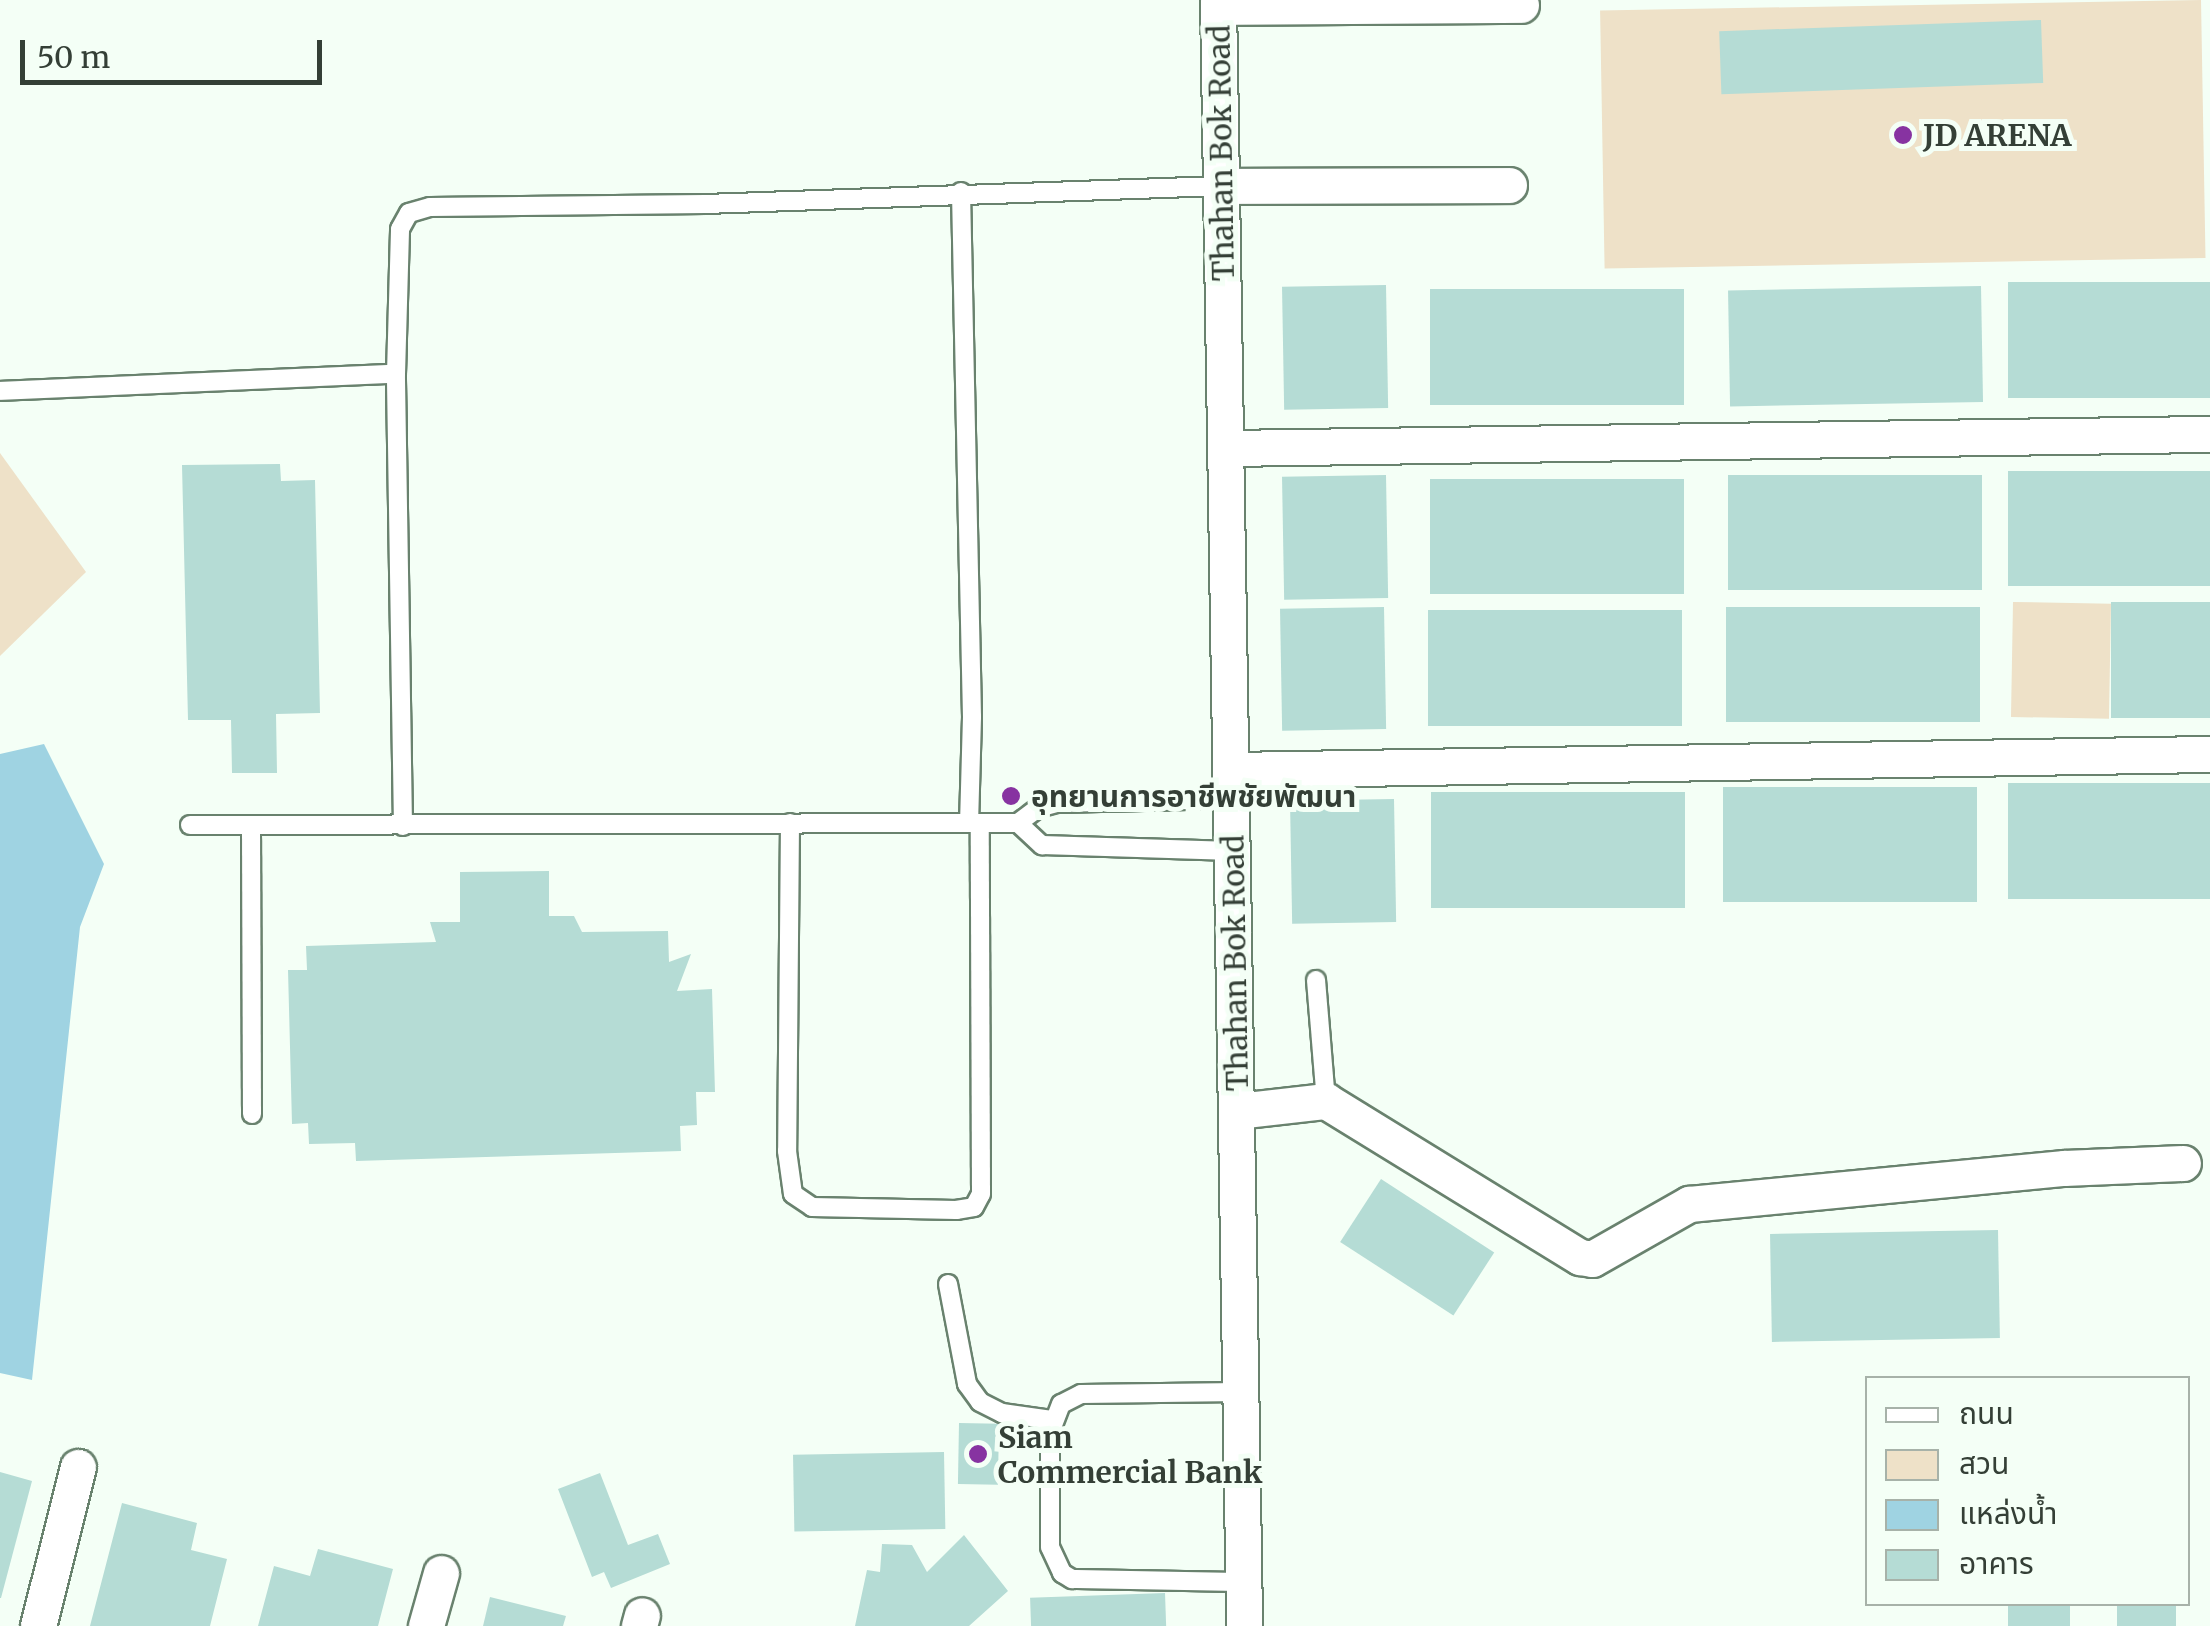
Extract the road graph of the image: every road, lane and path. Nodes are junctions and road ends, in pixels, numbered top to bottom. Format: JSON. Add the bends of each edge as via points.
{"nodes":[{"id":1,"x":1218,"y":4,"type":"edge"},
{"id":2,"x":1521,"y":5,"type":"dead end"},
{"id":3,"x":1509,"y":185,"type":"dead end"},
{"id":4,"x":1222,"y":186,"type":"junction"},
{"id":5,"x":961,"y":192,"type":"junction"},
{"id":6,"x":396,"y":374,"type":"junction"},
{"id":7,"x":0,"y":391,"type":"edge"},
{"id":8,"x":2210,"y":434,"type":"edge"},
{"id":9,"x":1226,"y":448,"type":"junction"},
{"id":10,"x":2210,"y":754,"type":"edge"},
{"id":11,"x":1232,"y":785,"type":"junction"},
{"id":12,"x":974,"y":823,"type":"junction"},
{"id":13,"x":790,"y":824,"type":"junction"},
{"id":14,"x":1018,"y":824,"type":"junction"},
{"id":15,"x":190,"y":826,"type":"dead end"},
{"id":16,"x":403,"y":826,"type":"junction"},
{"id":17,"x":251,"y":828,"type":"junction"},
{"id":18,"x":1233,"y":852,"type":"junction"},
{"id":19,"x":1316,"y":980,"type":"dead end"},
{"id":20,"x":1326,"y":1101,"type":"junction"},
{"id":21,"x":1238,"y":1112,"type":"junction"},
{"id":22,"x":252,"y":1114,"type":"dead end"},
{"id":23,"x":2184,"y":1162,"type":"dead end"},
{"id":24,"x":948,"y":1284,"type":"dead end"},
{"id":25,"x":1240,"y":1392,"type":"junction"},
{"id":26,"x":1052,"y":1420,"type":"junction"},
{"id":27,"x":78,"y":1467,"type":"dead end"},
{"id":28,"x":441,"y":1573,"type":"dead end"},
{"id":29,"x":1243,"y":1582,"type":"junction"},
{"id":30,"x":38,"y":1626,"type":"edge"},
{"id":31,"x":426,"y":1626,"type":"edge"},
{"id":32,"x":1244,"y":1626,"type":"edge"}],
"edges":[{"from":1,"to":2,"type":"street"},
{"from":1,"to":4,"type":"street","name":"Thahan Bok Road"},
{"from":3,"to":4,"type":"street"},
{"from":4,"to":5,"type":"lane"},
{"from":4,"to":9,"type":"street","name":"Thahan Bok Road"},
{"from":5,"to":6,"type":"lane","via":[[704,204],[430,206],[409,213],[400,229]]},
{"from":5,"to":12,"type":"lane"},
{"from":6,"to":7,"type":"lane"},
{"from":6,"to":16,"type":"lane"},
{"from":8,"to":9,"type":"street"},
{"from":9,"to":11,"type":"street","name":"Thahan Bok Road"},
{"from":10,"to":11,"type":"street"},
{"from":11,"to":14,"type":"lane","via":[[1057,803]]},
{"from":11,"to":18,"type":"street","name":"Thahan Bok Road"},
{"from":12,"to":13,"type":"lane"},
{"from":12,"to":13,"type":"lane","via":[[981,1194],[974,1207],[956,1210],[812,1207],[794,1194],[787,1151]]},
{"from":12,"to":14,"type":"lane"},
{"from":13,"to":16,"type":"lane"},
{"from":14,"to":18,"type":"lane","via":[[1042,846]]},
{"from":15,"to":17,"type":"lane"},
{"from":16,"to":17,"type":"lane"},
{"from":17,"to":22,"type":"lane"},
{"from":18,"to":21,"type":"street","name":"Thahan Bok Road"},
{"from":19,"to":20,"type":"lane"},
{"from":20,"to":21,"type":"street"},
{"from":20,"to":23,"type":"street","via":[[1592,1259],[1689,1204]]},
{"from":21,"to":25,"type":"street","name":"Thahan Bok Road"},
{"from":24,"to":26,"type":"lane","via":[[967,1384],[980,1402],[1002,1413]]},
{"from":25,"to":26,"type":"lane","via":[[1081,1394],[1061,1404]]},
{"from":25,"to":29,"type":"street","name":"Thahan Bok Road"},
{"from":26,"to":29,"type":"lane","via":[[1050,1547],[1062,1573],[1099,1582]]},
{"from":27,"to":30,"type":"street"},
{"from":28,"to":31,"type":"street"},
{"from":29,"to":32,"type":"street","name":"Thahan Bok Road"}]}
